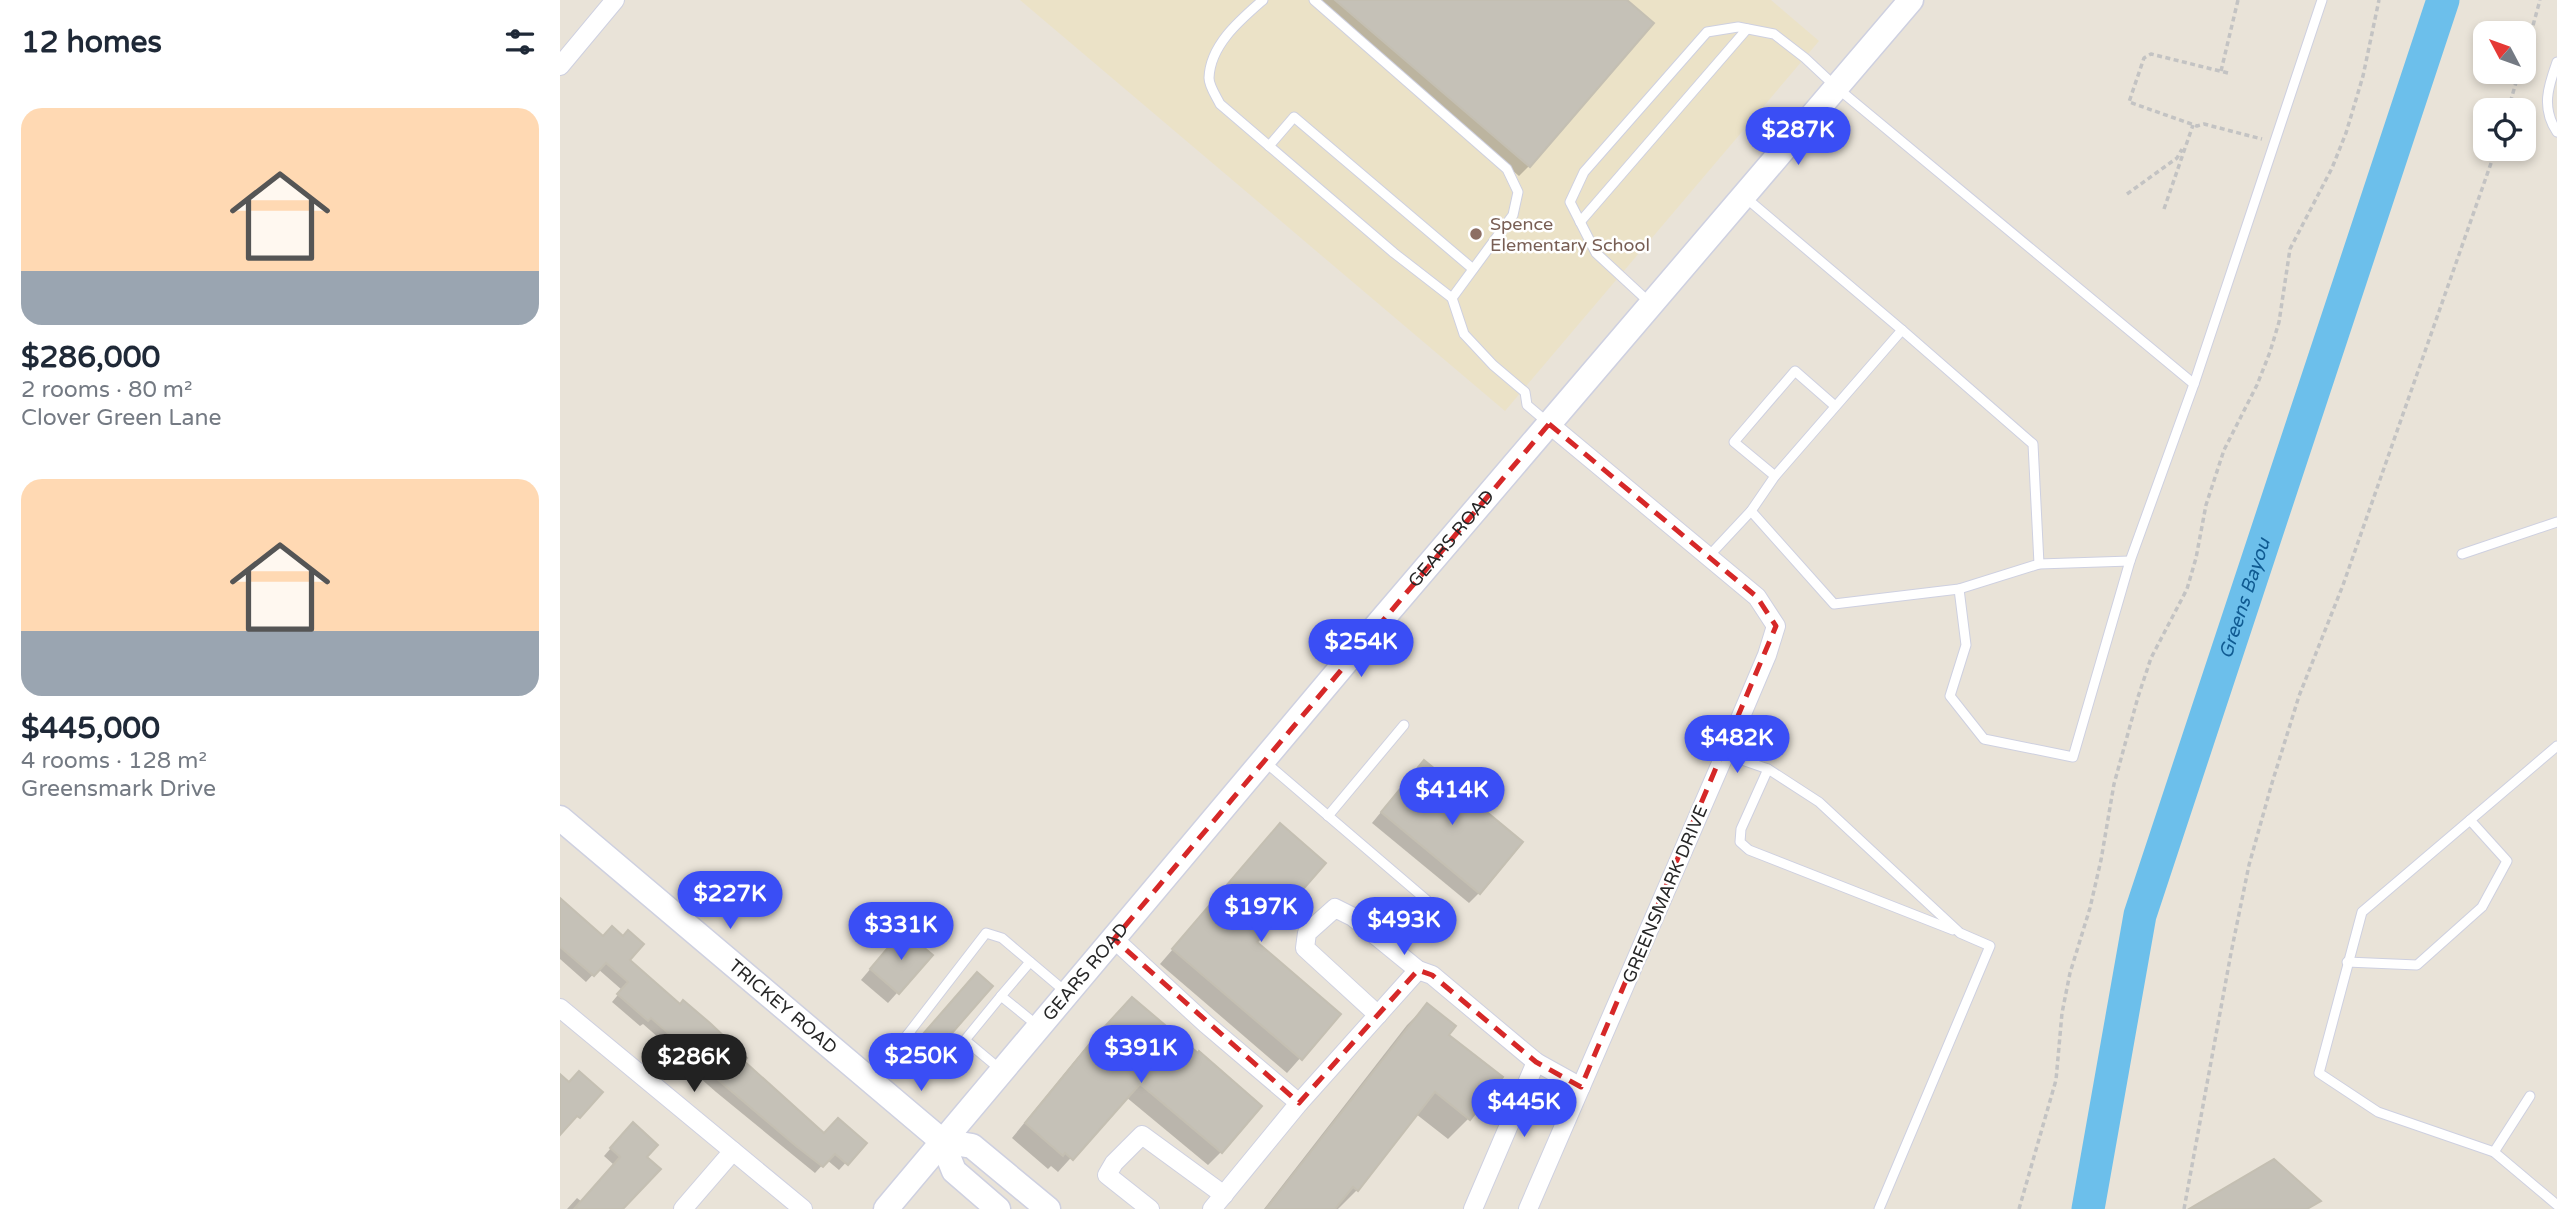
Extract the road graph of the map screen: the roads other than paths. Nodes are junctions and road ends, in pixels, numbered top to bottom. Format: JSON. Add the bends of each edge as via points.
{"nodes":[{"id":1,"x":615,"y":0,"type":"edge"},
{"id":2,"x":1263,"y":0,"type":"edge"},
{"id":3,"x":1314,"y":0,"type":"edge"},
{"id":4,"x":1911,"y":0,"type":"edge"},
{"id":5,"x":2322,"y":0,"type":"edge"},
{"id":6,"x":1747,"y":29,"type":"junction"},
{"id":7,"x":2557,"y":62,"type":"edge"},
{"id":8,"x":560,"y":66,"type":"edge"},
{"id":9,"x":1836,"y":87,"type":"junction"},
{"id":10,"x":2557,"y":132,"type":"edge"},
{"id":11,"x":1269,"y":146,"type":"junction"},
{"id":12,"x":1743,"y":196,"type":"junction"},
{"id":13,"x":1580,"y":222,"type":"junction"},
{"id":14,"x":1473,"y":269,"type":"junction"},
{"id":15,"x":1452,"y":298,"type":"junction"},
{"id":16,"x":1651,"y":304,"type":"junction"},
{"id":17,"x":1902,"y":330,"type":"junction"},
{"id":18,"x":2193,"y":384,"type":"junction"},
{"id":19,"x":1835,"y":406,"type":"junction"},
{"id":20,"x":1549,"y":424,"type":"junction"},
{"id":21,"x":1775,"y":476,"type":"junction"},
{"id":22,"x":1751,"y":511,"type":"junction"},
{"id":23,"x":2557,"y":522,"type":"edge"},
{"id":24,"x":2462,"y":554,"type":"dead end"},
{"id":25,"x":1707,"y":558,"type":"junction"},
{"id":26,"x":2130,"y":561,"type":"junction"},
{"id":27,"x":2039,"y":564,"type":"junction"},
{"id":28,"x":1959,"y":589,"type":"junction"},
{"id":29,"x":1404,"y":725,"type":"dead end"},
{"id":30,"x":2557,"y":746,"type":"edge"},
{"id":31,"x":1725,"y":754,"type":"junction"},
{"id":32,"x":1264,"y":761,"type":"junction"},
{"id":33,"x":1768,"y":769,"type":"junction"},
{"id":34,"x":1328,"y":816,"type":"junction"},
{"id":35,"x":560,"y":818,"type":"edge"},
{"id":36,"x":2470,"y":820,"type":"junction"},
{"id":37,"x":1430,"y":903,"type":"dead end"},
{"id":38,"x":1960,"y":933,"type":"junction"},
{"id":39,"x":1114,"y":939,"type":"junction"},
{"id":40,"x":1030,"y":962,"type":"junction"},
{"id":41,"x":2347,"y":962,"type":"junction"},
{"id":42,"x":1418,"y":970,"type":"junction"},
{"id":43,"x":1068,"y":994,"type":"junction"},
{"id":44,"x":1001,"y":996,"type":"junction"},
{"id":45,"x":561,"y":1011,"type":"edge"},
{"id":46,"x":1378,"y":1015,"type":"junction"},
{"id":47,"x":1039,"y":1028,"type":"junction"},
{"id":48,"x":908,"y":1034,"type":"junction"},
{"id":49,"x":965,"y":1040,"type":"junction"},
{"id":50,"x":1536,"y":1062,"type":"junction"},
{"id":51,"x":1002,"y":1071,"type":"junction"},
{"id":52,"x":870,"y":1080,"type":"junction"},
{"id":53,"x":1581,"y":1087,"type":"junction"},
{"id":54,"x":2530,"y":1096,"type":"dead end"},
{"id":55,"x":1299,"y":1103,"type":"junction"},
{"id":56,"x":943,"y":1141,"type":"junction"},
{"id":57,"x":733,"y":1151,"type":"junction"},
{"id":58,"x":2494,"y":1152,"type":"junction"},
{"id":59,"x":1224,"y":1195,"type":"junction"},
{"id":60,"x":2557,"y":1205,"type":"edge"},
{"id":61,"x":683,"y":1209,"type":"edge"},
{"id":62,"x":803,"y":1209,"type":"edge"},
{"id":63,"x":886,"y":1209,"type":"edge"},
{"id":64,"x":998,"y":1209,"type":"edge"},
{"id":65,"x":1048,"y":1209,"type":"edge"},
{"id":66,"x":1150,"y":1209,"type":"edge"},
{"id":67,"x":1212,"y":1209,"type":"edge"},
{"id":68,"x":1474,"y":1209,"type":"edge"},
{"id":69,"x":1528,"y":1209,"type":"edge"},
{"id":70,"x":1879,"y":1209,"type":"edge"}],
"edges":[{"from":1,"to":8,"type":"street"},
{"from":2,"to":11,"type":"lane","via":[[1237,23],[1214,54],[1208,80],[1220,104]]},
{"from":3,"to":14,"type":"lane","via":[[1507,169],[1518,192],[1513,215]]},
{"from":4,"to":9,"type":"main road","name":"GEARS ROAD"},
{"from":5,"to":18,"type":"lane"},
{"from":6,"to":9,"type":"lane","via":[[1774,34]]},
{"from":6,"to":13,"type":"lane"},
{"from":6,"to":13,"type":"lane","via":[[1707,32],[1584,172],[1570,202]]},
{"from":7,"to":10,"type":"lane","via":[[2546,108]]},
{"from":9,"to":12,"type":"main road","name":"GEARS ROAD"},
{"from":9,"to":18,"type":"lane"},
{"from":11,"to":14,"type":"lane","via":[[1294,117]]},
{"from":11,"to":15,"type":"lane"},
{"from":12,"to":16,"type":"main road","name":"GEARS ROAD"},
{"from":12,"to":17,"type":"lane"},
{"from":13,"to":16,"type":"lane","via":[[1596,253]]},
{"from":14,"to":15,"type":"lane"},
{"from":15,"to":20,"type":"lane","via":[[1464,334],[1525,392],[1527,405]]},
{"from":16,"to":20,"type":"main road","name":"GEARS ROAD"},
{"from":17,"to":19,"type":"lane"},
{"from":17,"to":27,"type":"lane","via":[[2033,444]]},
{"from":18,"to":26,"type":"lane"},
{"from":19,"to":21,"type":"lane"},
{"from":19,"to":21,"type":"lane","via":[[1795,371],[1734,442]]},
{"from":20,"to":25,"type":"street","name":"GREENSMARK DRIVE"},
{"from":20,"to":32,"type":"main road","name":"GEARS ROAD"},
{"from":21,"to":22,"type":"lane"},
{"from":22,"to":25,"type":"lane"},
{"from":22,"to":28,"type":"lane","via":[[1834,604]]},
{"from":23,"to":24,"type":"lane"},
{"from":25,"to":31,"type":"street","name":"GREENSMARK DRIVE","via":[[1757,597],[1776,626]]},
{"from":26,"to":27,"type":"lane"},
{"from":26,"to":28,"type":"lane","via":[[2073,757],[1983,739],[1950,696],[1966,645]]},
{"from":27,"to":28,"type":"lane"},
{"from":29,"to":34,"type":"lane"},
{"from":30,"to":36,"type":"lane"},
{"from":31,"to":33,"type":"lane"},
{"from":31,"to":53,"type":"street","name":"GREENSMARK DRIVE"},
{"from":32,"to":34,"type":"lane"},
{"from":32,"to":39,"type":"main road","name":"GEARS ROAD"},
{"from":33,"to":38,"type":"lane","via":[[1819,802]]},
{"from":33,"to":38,"type":"lane","via":[[1741,829],[1740,842],[1749,850]]},
{"from":34,"to":37,"type":"lane"},
{"from":35,"to":52,"type":"main road","name":"TRICKEY ROAD"},
{"from":36,"to":41,"type":"lane","via":[[2362,912]]},
{"from":36,"to":41,"type":"lane","via":[[2507,861],[2482,907],[2417,965]]},
{"from":38,"to":70,"type":"lane","via":[[1990,946]]},
{"from":39,"to":43,"type":"main road","name":"GEARS ROAD"},
{"from":39,"to":55,"type":"street"},
{"from":40,"to":43,"type":"lane"},
{"from":40,"to":44,"type":"lane"},
{"from":40,"to":48,"type":"lane","via":[[1002,938],[986,933]]},
{"from":41,"to":58,"type":"lane","via":[[2319,1073],[2378,1112]]},
{"from":42,"to":46,"type":"street"},
{"from":42,"to":46,"type":"street","via":[[1353,917],[1335,908],[1307,933],[1305,948]]},
{"from":42,"to":50,"type":"street","via":[[1432,975]]},
{"from":43,"to":47,"type":"main road","name":"GEARS ROAD"},
{"from":44,"to":47,"type":"lane"},
{"from":44,"to":49,"type":"lane"},
{"from":45,"to":57,"type":"street"},
{"from":46,"to":55,"type":"street"},
{"from":47,"to":51,"type":"main road","name":"GEARS ROAD"},
{"from":48,"to":49,"type":"lane","via":[[935,1050]]},
{"from":48,"to":52,"type":"lane"},
{"from":49,"to":51,"type":"lane"},
{"from":50,"to":53,"type":"street"},
{"from":50,"to":68,"type":"street"},
{"from":51,"to":56,"type":"main road","name":"GEARS ROAD"},
{"from":52,"to":56,"type":"main road","name":"TRICKEY ROAD"},
{"from":53,"to":69,"type":"street","name":"GREENSMARK DRIVE"},
{"from":54,"to":58,"type":"lane"},
{"from":55,"to":59,"type":"street"},
{"from":56,"to":63,"type":"main road","name":"GEARS ROAD"},
{"from":56,"to":64,"type":"main road","via":[[954,1171]]},
{"from":56,"to":65,"type":"main road","via":[[972,1146]]},
{"from":57,"to":61,"type":"street"},
{"from":57,"to":62,"type":"street"},
{"from":58,"to":60,"type":"lane"},
{"from":59,"to":66,"type":"street","via":[[1142,1135],[1107,1175]]},
{"from":59,"to":67,"type":"street"}]}
